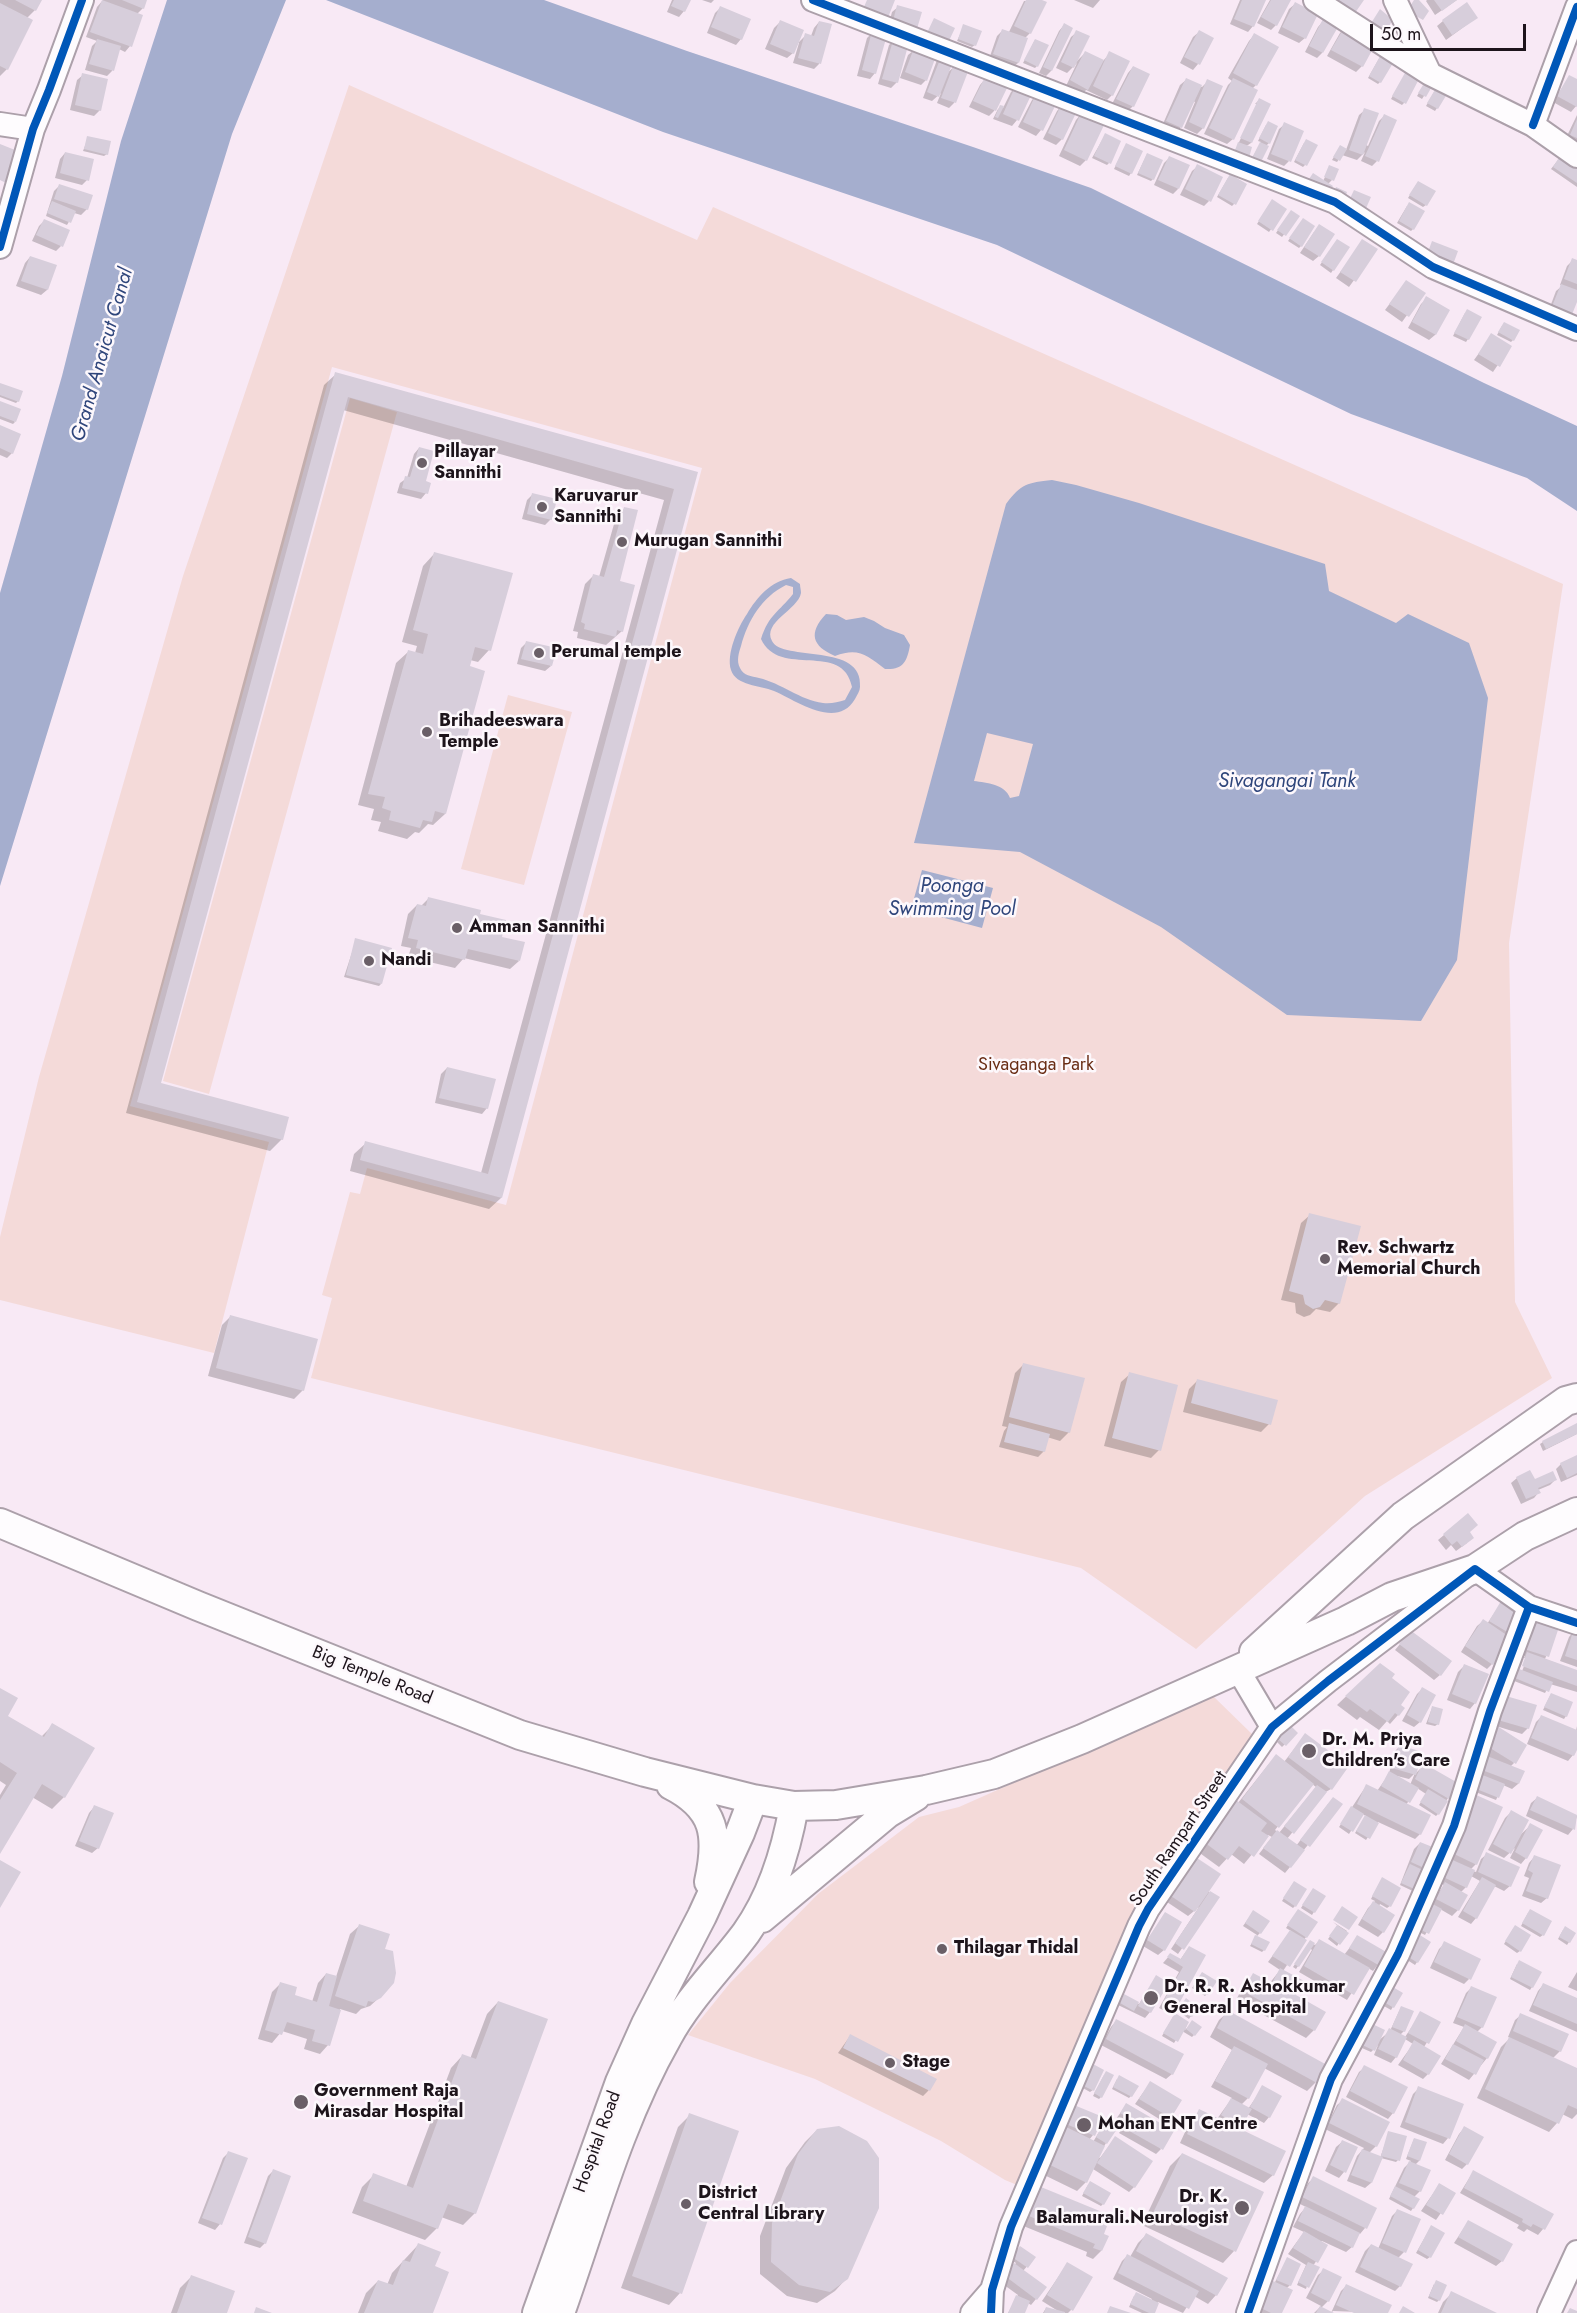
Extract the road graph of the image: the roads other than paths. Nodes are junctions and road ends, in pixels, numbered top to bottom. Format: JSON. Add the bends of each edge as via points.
{"nodes":[{"id":1,"x":82,"y":0,"type":"edge"},
{"id":2,"x":813,"y":0,"type":"edge"},
{"id":3,"x":1315,"y":0,"type":"edge"},
{"id":4,"x":1395,"y":0,"type":"edge"},
{"id":5,"x":1577,"y":7,"type":"edge"},
{"id":6,"x":1430,"y":74,"type":"junction"},
{"id":7,"x":0,"y":124,"type":"edge"},
{"id":8,"x":1533,"y":125,"type":"junction"},
{"id":9,"x":33,"y":129,"type":"junction"},
{"id":10,"x":1577,"y":156,"type":"edge"},
{"id":11,"x":0,"y":247,"type":"edge"},
{"id":12,"x":1577,"y":329,"type":"edge"},
{"id":13,"x":1577,"y":1398,"type":"edge"},
{"id":14,"x":1577,"y":1512,"type":"edge"},
{"id":15,"x":0,"y":1523,"type":"edge"},
{"id":16,"x":1475,"y":1569,"type":"junction"},
{"id":17,"x":1529,"y":1607,"type":"junction"},
{"id":18,"x":1577,"y":1623,"type":"edge"},
{"id":19,"x":1237,"y":1668,"type":"junction"},
{"id":20,"x":1272,"y":1727,"type":"junction"},
{"id":21,"x":645,"y":1772,"type":"junction"},
{"id":22,"x":926,"y":1790,"type":"junction"},
{"id":23,"x":753,"y":1799,"type":"junction"},
{"id":24,"x":794,"y":1806,"type":"junction"},
{"id":25,"x":702,"y":1916,"type":"junction"},
{"id":26,"x":747,"y":1932,"type":"junction"},
{"id":27,"x":1577,"y":2252,"type":"edge"},
{"id":28,"x":992,"y":2290,"type":"junction"},
{"id":29,"x":556,"y":2310,"type":"edge"},
{"id":30,"x":972,"y":2313,"type":"edge"},
{"id":31,"x":991,"y":2313,"type":"edge"},
{"id":32,"x":1248,"y":2313,"type":"edge"},
{"id":33,"x":1549,"y":2313,"type":"edge"}],
"edges":[{"from":1,"to":9,"type":"street"},
{"from":2,"to":12,"type":"street","via":[[1335,202],[1433,267]]},
{"from":3,"to":6,"type":"street"},
{"from":4,"to":6,"type":"street"},
{"from":5,"to":8,"type":"street"},
{"from":6,"to":8,"type":"street"},
{"from":7,"to":9,"type":"street"},
{"from":8,"to":10,"type":"street"},
{"from":9,"to":11,"type":"street"},
{"from":13,"to":19,"type":"main road","via":[[1566,1401],[1403,1516]]},
{"from":14,"to":16,"type":"main road","name":"Big Temple Road","via":[[1525,1536]]},
{"from":15,"to":21,"type":"main road","name":"Big Temple Road","via":[[520,1735]]},
{"from":16,"to":17,"type":"street"},
{"from":16,"to":19,"type":"main road","name":"Big Temple Road","via":[[1392,1597]]},
{"from":16,"to":20,"type":"street","name":"South Rampart Street"},
{"from":17,"to":18,"type":"street"},
{"from":17,"to":32,"type":"street","via":[[1490,1711],[1454,1826],[1398,1954],[1331,2079]]},
{"from":19,"to":20,"type":"street"},
{"from":19,"to":22,"type":"main road","name":"Big Temple Road","via":[[1082,1739],[994,1774]]},
{"from":20,"to":28,"type":"street","name":"South Rampart Street","via":[[1139,1926],[1011,2227]]},
{"from":21,"to":23,"type":"main road","name":"Big Temple Road"},
{"from":21,"to":25,"type":"main road","via":[[692,1796],[706,1811],[714,1857]]},
{"from":22,"to":24,"type":"main road","name":"Big Temple Road","via":[[836,1805]]},
{"from":22,"to":26,"type":"main road","via":[[888,1814]]},
{"from":23,"to":24,"type":"main road","name":"Big Temple Road"},
{"from":23,"to":25,"type":"main road"},
{"from":24,"to":26,"type":"main road","via":[[776,1878]]},
{"from":25,"to":29,"type":"main road","name":"Hospital Road","via":[[620,2082]]},
{"from":26,"to":29,"type":"main road","name":"Hospital Road","via":[[683,2011],[667,2037],[642,2087]]},
{"from":27,"to":33,"type":"street"},
{"from":28,"to":30,"type":"street"},
{"from":28,"to":31,"type":"street","name":"South Rampart Street"}]}
